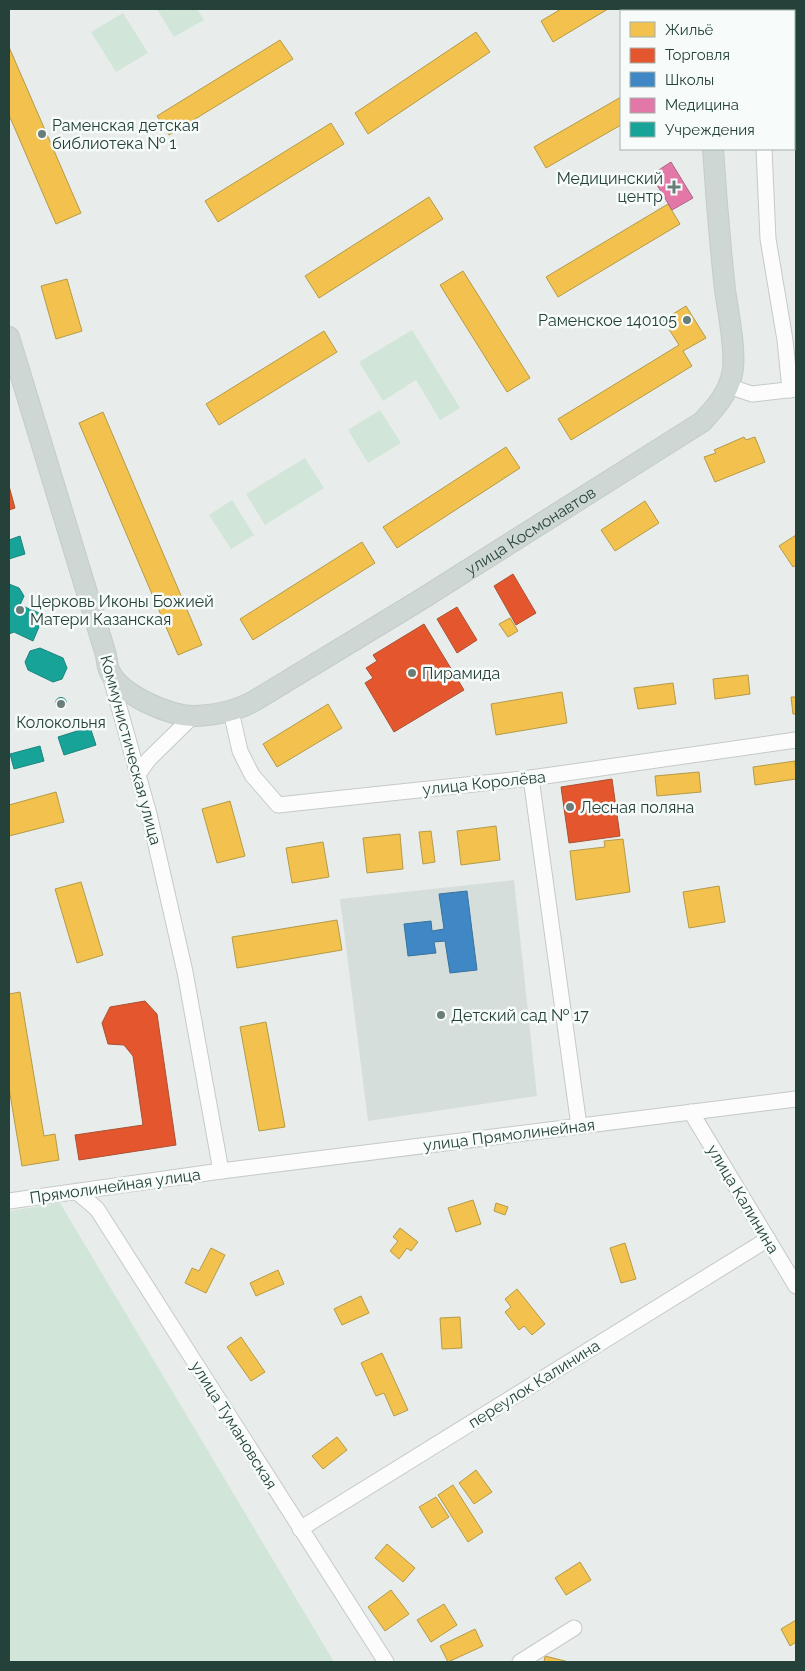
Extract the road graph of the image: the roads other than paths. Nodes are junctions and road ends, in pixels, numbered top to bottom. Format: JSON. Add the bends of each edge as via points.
{"nodes":[{"id":1,"x":713,"y":150,"type":"edge"},
{"id":2,"x":764,"y":150,"type":"edge"},
{"id":3,"x":9,"y":337,"type":"edge"},
{"id":4,"x":728,"y":386,"type":"junction"},
{"id":5,"x":793,"y":390,"type":"edge"},
{"id":6,"x":109,"y":671,"type":"junction"},
{"id":7,"x":231,"y":711,"type":"junction"},
{"id":8,"x":193,"y":716,"type":"junction"},
{"id":9,"x":796,"y":740,"type":"edge"},
{"id":10,"x":138,"y":774,"type":"junction"},
{"id":11,"x":531,"y":778,"type":"junction"},
{"id":12,"x":796,"y":1099,"type":"edge"},
{"id":13,"x":690,"y":1112,"type":"junction"},
{"id":14,"x":579,"y":1126,"type":"junction"},
{"id":15,"x":222,"y":1171,"type":"junction"},
{"id":16,"x":77,"y":1192,"type":"junction"},
{"id":17,"x":9,"y":1201,"type":"edge"},
{"id":18,"x":768,"y":1239,"type":"junction"},
{"id":19,"x":796,"y":1286,"type":"edge"},
{"id":20,"x":300,"y":1529,"type":"junction"},
{"id":21,"x":574,"y":1628,"type":"dead end"},
{"id":22,"x":386,"y":1662,"type":"edge"},
{"id":23,"x":520,"y":1662,"type":"edge"}],
"edges":[{"from":1,"to":4,"type":"main road","name":"улица Космонавтов","via":[[732,351],[733,373]]},
{"from":2,"to":5,"type":"street","via":[[768,239]]},
{"from":3,"to":6,"type":"main road","name":"Коммунистическая улица"},
{"from":4,"to":5,"type":"street","via":[[752,394]]},
{"from":4,"to":7,"type":"main road","name":"улица Космонавтов","via":[[702,422],[400,612],[254,701]]},
{"from":6,"to":8,"type":"main road","name":"улица Космонавтов","via":[[123,688],[144,702],[169,712]]},
{"from":6,"to":10,"type":"street","name":"Коммунистическая улица"},
{"from":7,"to":8,"type":"main road","name":"улица Космонавтов"},
{"from":7,"to":11,"type":"street","name":"улица Королёва","via":[[240,751],[252,775],[278,805]]},
{"from":8,"to":10,"type":"street"},
{"from":9,"to":11,"type":"street","name":"улица Королёва"},
{"from":10,"to":15,"type":"street","name":"Коммунистическая улица","via":[[185,972]]},
{"from":11,"to":14,"type":"street"},
{"from":12,"to":13,"type":"street","name":"улица Прямолинейная"},
{"from":13,"to":14,"type":"street","name":"улица Прямолинейная"},
{"from":13,"to":18,"type":"street","name":"улица Калинина"},
{"from":14,"to":15,"type":"street","name":"улица Прямолинейная"},
{"from":15,"to":16,"type":"street","name":"Прямолинейная улица"},
{"from":16,"to":17,"type":"street","name":"Прямолинейная улица"},
{"from":16,"to":20,"type":"street","name":"улица Тумановская","via":[[97,1209]]},
{"from":18,"to":19,"type":"street","name":"улица Калинина"},
{"from":18,"to":20,"type":"street","name":"переулок Калинина"},
{"from":20,"to":22,"type":"street","name":"улица Тумановская"},
{"from":21,"to":23,"type":"street"}]}
